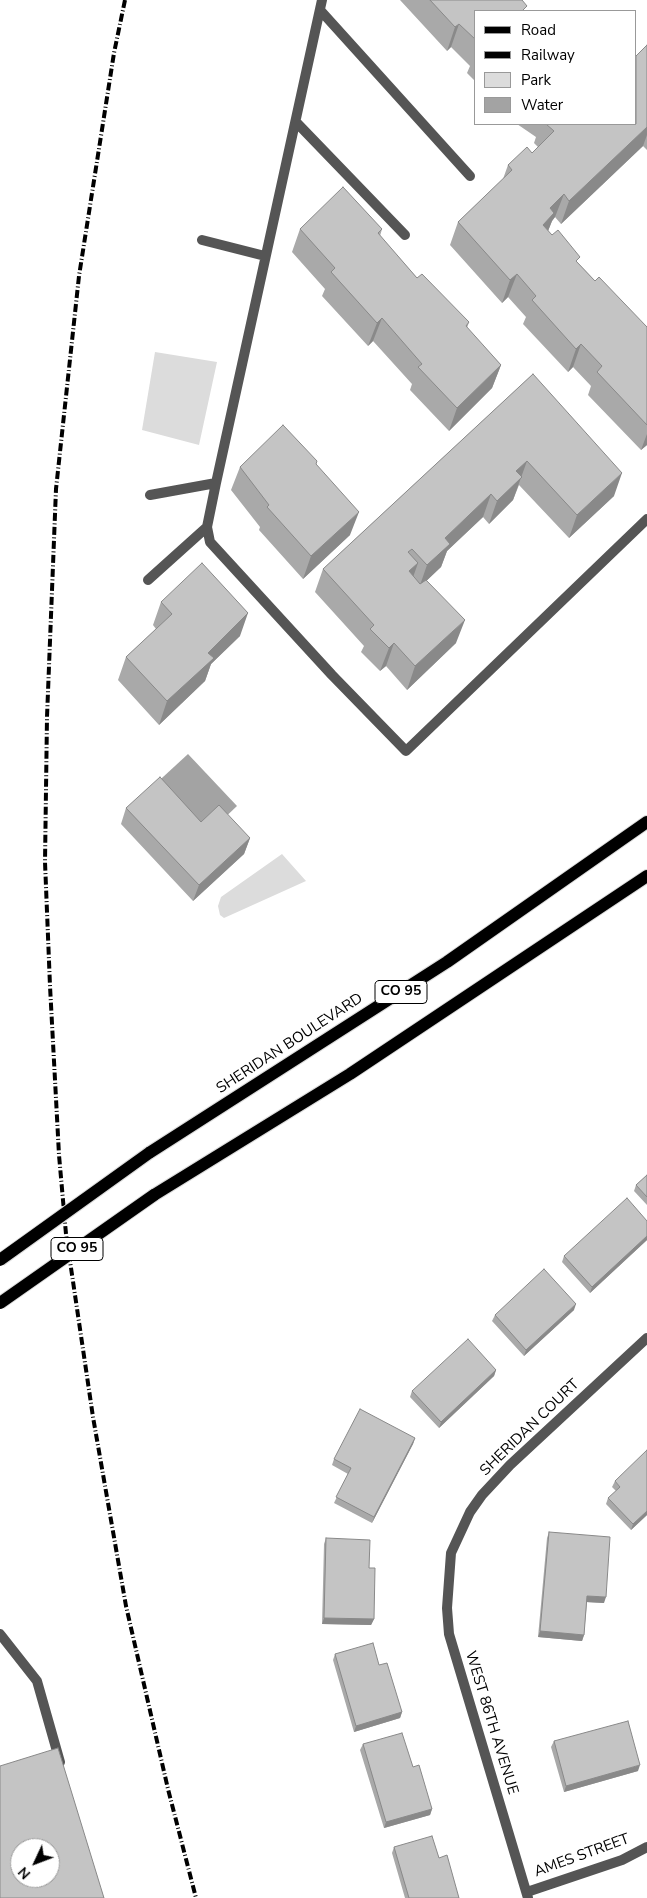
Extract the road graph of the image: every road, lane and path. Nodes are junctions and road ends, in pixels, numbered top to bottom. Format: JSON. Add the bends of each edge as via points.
{"nodes":[{"id":1,"x":321,"y":5,"type":"edge"},
{"id":2,"x":296,"y":122,"type":"junction"},
{"id":3,"x":470,"y":176,"type":"dead end"},
{"id":4,"x":405,"y":236,"type":"dead end"},
{"id":5,"x":202,"y":240,"type":"dead end"},
{"id":6,"x":265,"y":256,"type":"junction"},
{"id":7,"x":216,"y":483,"type":"junction"},
{"id":8,"x":150,"y":495,"type":"dead end"},
{"id":9,"x":647,"y":519,"type":"edge"},
{"id":10,"x":207,"y":527,"type":"junction"},
{"id":11,"x":148,"y":580,"type":"dead end"},
{"id":12,"x":647,"y":822,"type":"edge"},
{"id":13,"x":647,"y":876,"type":"edge"},
{"id":14,"x":0,"y":1260,"type":"edge"},
{"id":15,"x":0,"y":1303,"type":"edge"},
{"id":16,"x":647,"y":1338,"type":"edge"},
{"id":17,"x":450,"y":1553,"type":"joint"},
{"id":18,"x":0,"y":1634,"type":"edge"},
{"id":19,"x":64,"y":1775,"type":"edge"},
{"id":20,"x":647,"y":1847,"type":"edge"},
{"id":21,"x":528,"y":1895,"type":"edge"}],
"edges":[{"from":1,"to":2,"type":"street"},
{"from":1,"to":3,"type":"street"},
{"from":2,"to":4,"type":"street"},
{"from":2,"to":6,"type":"street"},
{"from":5,"to":6,"type":"street"},
{"from":6,"to":7,"type":"street"},
{"from":7,"to":8,"type":"street"},
{"from":7,"to":10,"type":"street"},
{"from":9,"to":10,"type":"street","via":[[406,751],[210,542]]},
{"from":10,"to":11,"type":"street"},
{"from":12,"to":14,"type":"main road","name":"SHERIDAN BOULEVARD","number":"CO 95","bridge":true,"via":[[447,962],[149,1153]]},
{"from":13,"to":15,"type":"main road","number":"CO 95","bridge":true,"via":[[350,1074],[154,1195]]},
{"from":16,"to":17,"type":"street","name":"SHERIDAN COURT","via":[[482,1495]]},
{"from":17,"to":21,"type":"street","name":"WEST 86TH AVENUE","via":[[449,1634]]},
{"from":18,"to":19,"type":"street","via":[[37,1681]]},
{"from":20,"to":21,"type":"street","name":"AMES STREET","via":[[622,1860]]}]}
